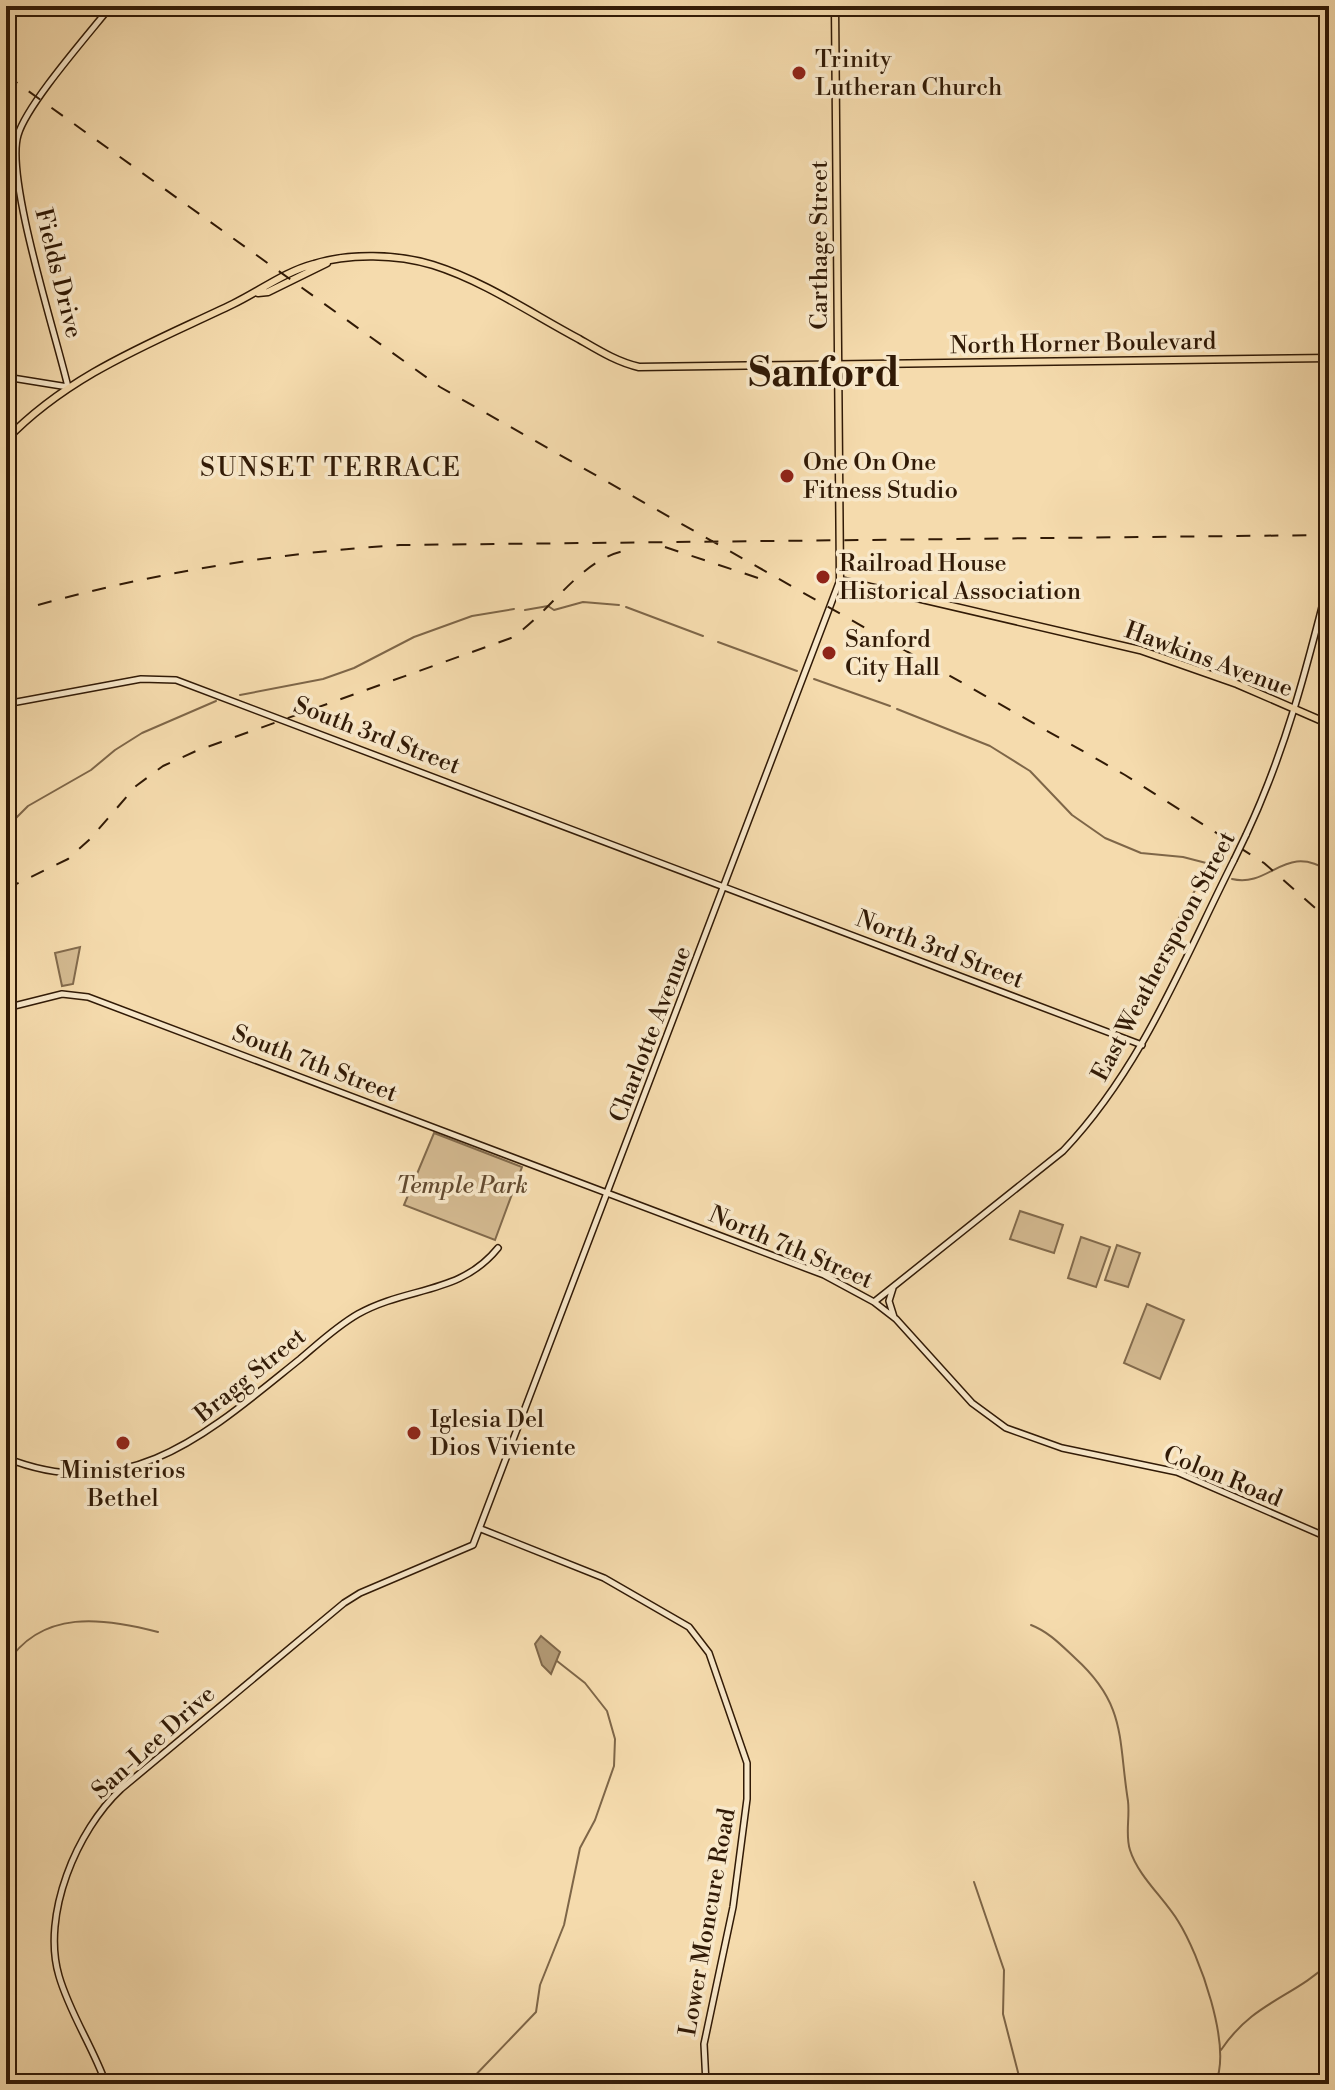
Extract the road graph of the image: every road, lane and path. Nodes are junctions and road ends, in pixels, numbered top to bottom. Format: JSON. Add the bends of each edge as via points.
{"nodes":[{"id":1,"x":111,"y":6,"type":"edge"},
{"id":2,"x":835,"y":6,"type":"edge"},
{"id":3,"x":1329,"y":358,"type":"edge"},
{"id":4,"x":838,"y":366,"type":"junction"},
{"id":5,"x":6,"y":377,"type":"edge"},
{"id":6,"x":68,"y":387,"type":"junction"},
{"id":7,"x":6,"y":440,"type":"edge"},
{"id":8,"x":838,"y":532,"type":"joint"},
{"id":9,"x":1329,"y":579,"type":"edge"},
{"id":10,"x":840,"y":580,"type":"junction"},
{"id":11,"x":6,"y":704,"type":"edge"},
{"id":12,"x":1297,"y":710,"type":"junction"},
{"id":13,"x":1329,"y":724,"type":"edge"},
{"id":14,"x":725,"y":887,"type":"junction"},
{"id":15,"x":6,"y":1008,"type":"edge"},
{"id":16,"x":1142,"y":1045,"type":"junction"},
{"id":17,"x":609,"y":1193,"type":"junction"},
{"id":18,"x":498,"y":1248,"type":"dead end"},
{"id":19,"x":893,"y":1286,"type":"junction"},
{"id":20,"x":874,"y":1302,"type":"junction"},
{"id":21,"x":894,"y":1318,"type":"junction"},
{"id":22,"x":1101,"y":1455,"type":"joint"},
{"id":23,"x":6,"y":1458,"type":"edge"},
{"id":24,"x":481,"y":1529,"type":"junction"},
{"id":25,"x":1329,"y":1538,"type":"edge"},
{"id":26,"x":473,"y":1545,"type":"joint"},
{"id":27,"x":106,"y":2084,"type":"edge"},
{"id":28,"x":706,"y":2084,"type":"edge"}],
"edges":[{"from":1,"to":6,"type":"street","name":"Fields Drive","via":[[29,114],[15,149],[23,209]]},
{"from":2,"to":4,"type":"main road","name":"Carthage Street"},
{"from":3,"to":4,"type":"main road","name":"North Horner Boulevard"},
{"from":4,"to":6,"type":"main road","name":"North Horner Boulevard","via":[[639,367],[464,278],[432,265],[377,257],[302,268]]},
{"from":4,"to":8,"type":"main road","name":"Carthage Street"},
{"from":5,"to":6,"type":"street"},
{"from":6,"to":7,"type":"main road","name":"North Horner Boulevard"},
{"from":8,"to":10,"type":"main road","name":"Charlotte Avenue"},
{"from":9,"to":12,"type":"street","name":"East Weatherspoon Street"},
{"from":10,"to":12,"type":"main road","name":"Hawkins Avenue","via":[[1140,650]]},
{"from":10,"to":14,"type":"street","name":"Charlotte Avenue"},
{"from":11,"to":14,"type":"street","name":"South 3rd Street","via":[[141,679],[176,680]]},
{"from":12,"to":13,"type":"main road","name":"Hawkins Avenue"},
{"from":12,"to":16,"type":"street","name":"East Weatherspoon Street","bridge":true,"via":[[1273,777]]},
{"from":14,"to":16,"type":"street","name":"North 3rd Street"},
{"from":14,"to":17,"type":"street","name":"Charlotte Avenue"},
{"from":15,"to":17,"type":"street","name":"South 7th Street","via":[[62,994],[88,997]]},
{"from":16,"to":19,"type":"street","name":"East Weatherspoon Street","via":[[1115,1090],[1063,1151]]},
{"from":17,"to":20,"type":"street","name":"North 7th Street","via":[[824,1275]]},
{"from":17,"to":24,"type":"street","name":"Charlotte Avenue"},
{"from":18,"to":23,"type":"street","name":"Bragg Street","via":[[470,1275],[352,1318],[210,1431],[164,1457],[93,1472],[50,1470]]},
{"from":19,"to":20,"type":"street","name":"East Weatherspoon Street"},
{"from":19,"to":21,"type":"street","via":[[889,1301]]},
{"from":20,"to":21,"type":"street","name":"North 7th Street"},
{"from":21,"to":22,"type":"street","name":"North 7th Street","via":[[994,1421],[1047,1444]]},
{"from":22,"to":25,"type":"street","name":"Colon Road","via":[[1177,1472]]},
{"from":24,"to":26,"type":"street","name":"Charlotte Avenue"},
{"from":24,"to":28,"type":"street","name":"Lower Moncure Road","via":[[597,1574],[689,1627],[702,1640],[717,1675],[747,1763],[747,1799],[733,1907],[704,2044]]},
{"from":26,"to":27,"type":"street","name":"San-Lee Drive","via":[[344,1603],[121,1789],[96,1817],[58,1909],[54,1951],[64,1991]]}]}
